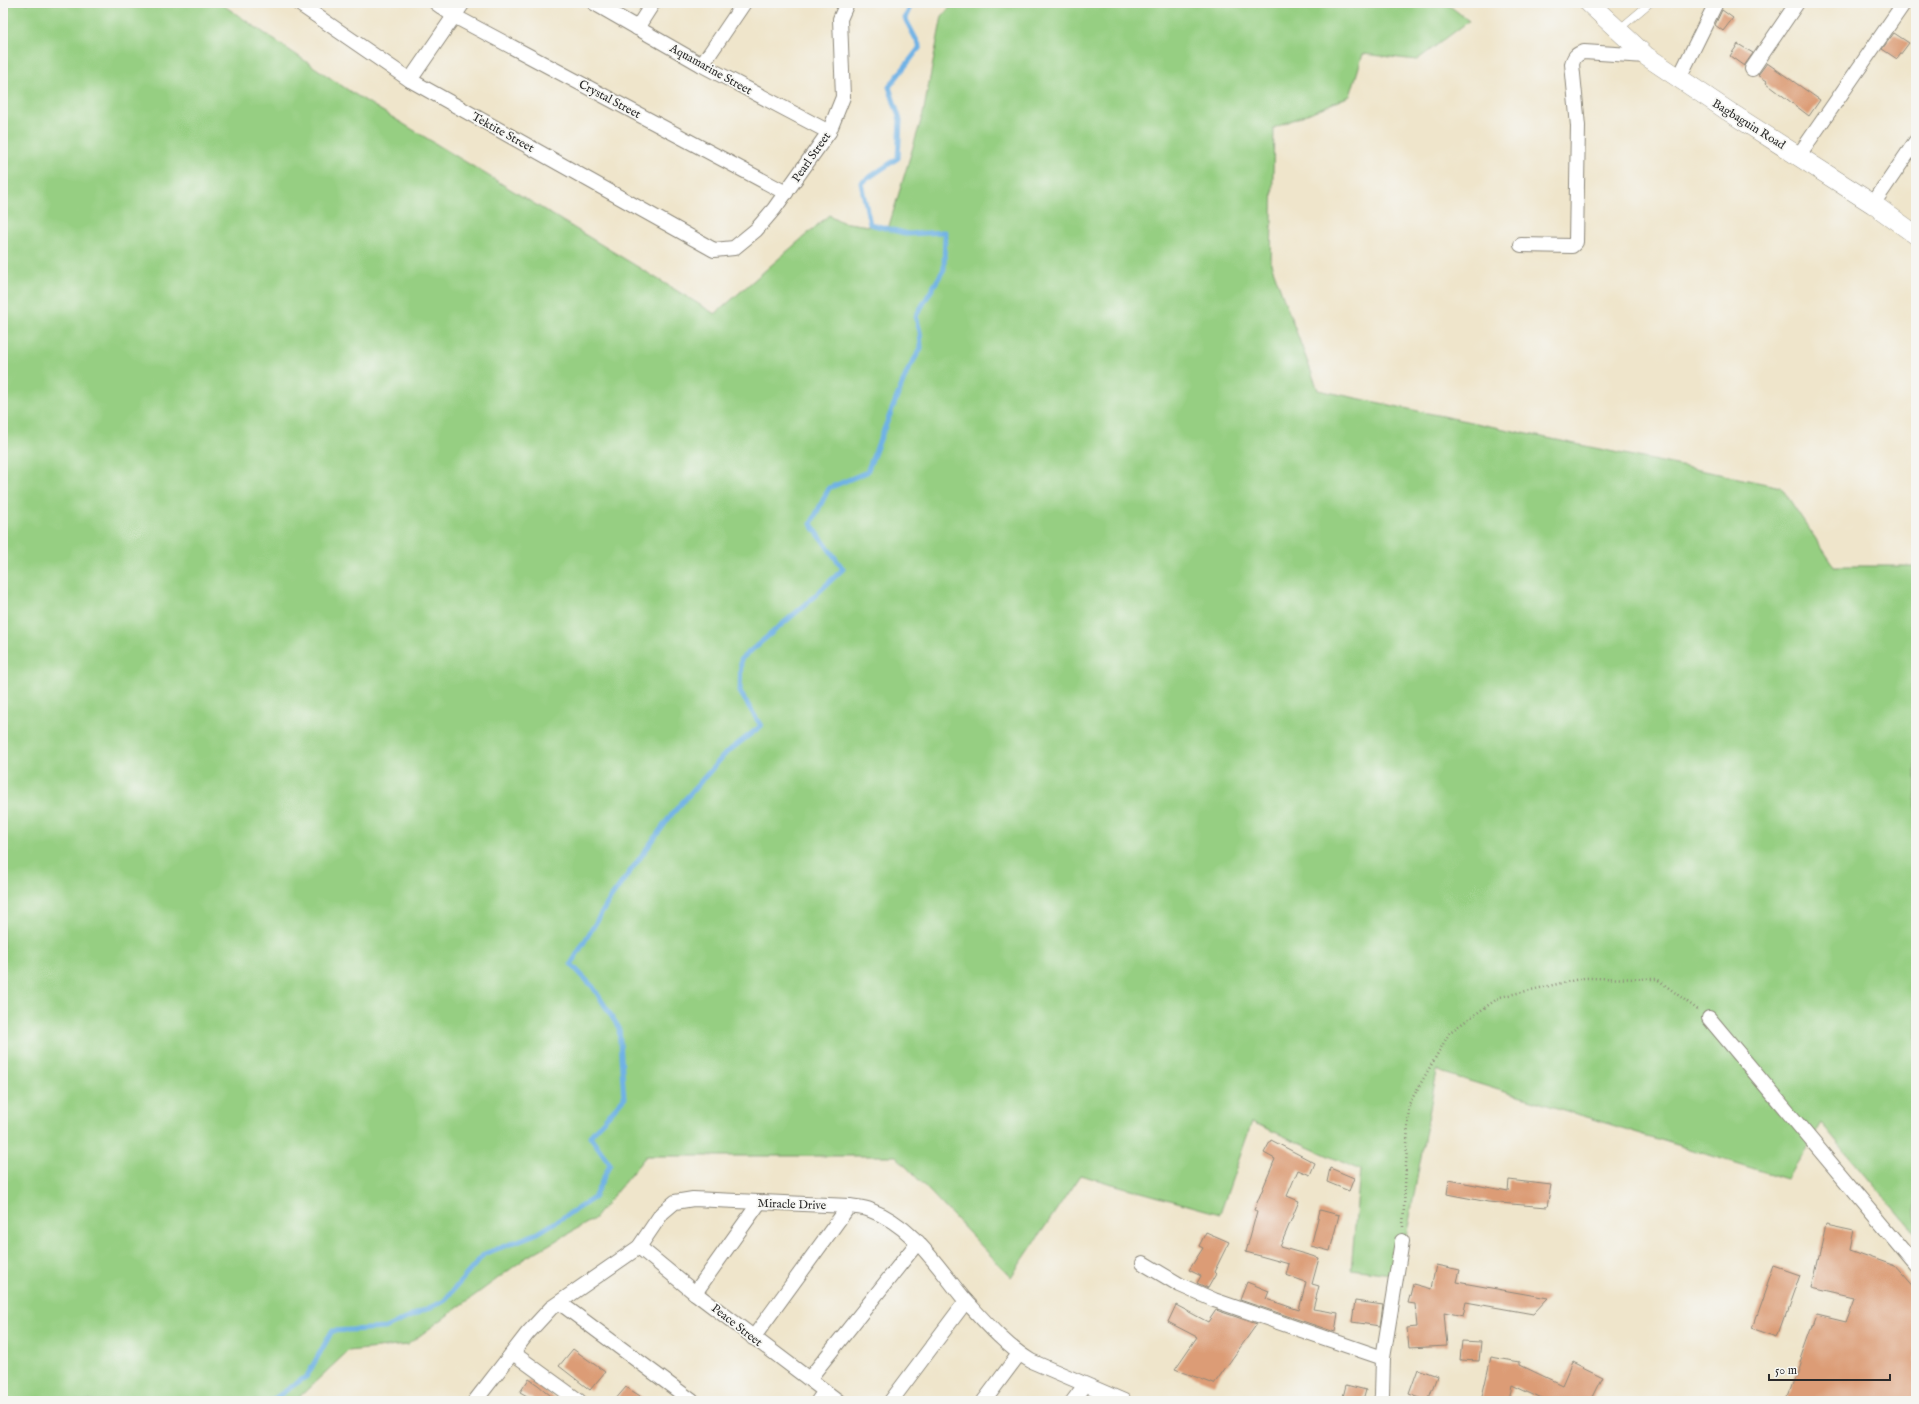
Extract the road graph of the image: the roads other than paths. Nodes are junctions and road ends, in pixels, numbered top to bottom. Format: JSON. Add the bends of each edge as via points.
{"nodes":[{"id":1,"x":298,"y":3,"type":"edge"},
{"id":2,"x":436,"y":3,"type":"edge"},
{"id":3,"x":463,"y":3,"type":"edge"},
{"id":4,"x":594,"y":3,"type":"edge"},
{"id":5,"x":653,"y":3,"type":"edge"},
{"id":6,"x":744,"y":3,"type":"edge"},
{"id":7,"x":847,"y":3,"type":"edge"},
{"id":8,"x":1589,"y":3,"type":"edge"},
{"id":9,"x":1650,"y":3,"type":"edge"},
{"id":10,"x":1716,"y":3,"type":"edge"},
{"id":11,"x":1797,"y":3,"type":"edge"},
{"id":12,"x":1904,"y":3,"type":"edge"},
{"id":13,"x":454,"y":16,"type":"junction"},
{"id":14,"x":637,"y":28,"type":"junction"},
{"id":15,"x":1617,"y":30,"type":"junction"},
{"id":16,"x":1646,"y":56,"type":"junction"},
{"id":17,"x":702,"y":65,"type":"junction"},
{"id":18,"x":1752,"y":69,"type":"dead end"},
{"id":19,"x":1679,"y":78,"type":"junction"},
{"id":20,"x":410,"y":80,"type":"junction"},
{"id":21,"x":829,"y":132,"type":"junction"},
{"id":22,"x":1916,"y":141,"type":"edge"},
{"id":23,"x":1799,"y":155,"type":"junction"},
{"id":24,"x":786,"y":193,"type":"junction"},
{"id":25,"x":1873,"y":204,"type":"junction"},
{"id":26,"x":1916,"y":235,"type":"edge"},
{"id":27,"x":1521,"y":245,"type":"dead end"},
{"id":28,"x":714,"y":250,"type":"joint"},
{"id":29,"x":1709,"y":1018,"type":"road end"},
{"id":30,"x":759,"y":1203,"type":"junction"},
{"id":31,"x":849,"y":1206,"type":"junction"},
{"id":32,"x":1402,"y":1241,"type":"road end"},
{"id":33,"x":918,"y":1242,"type":"junction"},
{"id":34,"x":639,"y":1247,"type":"junction"},
{"id":35,"x":1143,"y":1264,"type":"dead end"},
{"id":36,"x":1916,"y":1265,"type":"edge"},
{"id":37,"x":695,"y":1293,"type":"junction"},
{"id":38,"x":966,"y":1301,"type":"junction"},
{"id":39,"x":560,"y":1303,"type":"junction"},
{"id":40,"x":753,"y":1338,"type":"junction"},
{"id":41,"x":513,"y":1353,"type":"junction"},
{"id":42,"x":1019,"y":1354,"type":"junction"},
{"id":43,"x":1383,"y":1358,"type":"junction"},
{"id":44,"x":809,"y":1380,"type":"junction"},
{"id":45,"x":1085,"y":1385,"type":"junction"},
{"id":46,"x":821,"y":1396,"type":"edge"},
{"id":47,"x":475,"y":1401,"type":"edge"},
{"id":48,"x":578,"y":1401,"type":"edge"},
{"id":49,"x":692,"y":1401,"type":"edge"},
{"id":50,"x":838,"y":1401,"type":"edge"},
{"id":51,"x":891,"y":1401,"type":"edge"},
{"id":52,"x":984,"y":1401,"type":"edge"},
{"id":53,"x":1073,"y":1401,"type":"edge"},
{"id":54,"x":1124,"y":1401,"type":"edge"},
{"id":55,"x":1381,"y":1401,"type":"edge"}],
"edges":[{"from":1,"to":20,"type":"street","name":"Tektite Street"},
{"from":2,"to":13,"type":"street","name":"Crystal Street"},
{"from":3,"to":13,"type":"street"},
{"from":4,"to":14,"type":"street","name":"Aquamarine Street"},
{"from":5,"to":14,"type":"street"},
{"from":6,"to":17,"type":"street"},
{"from":7,"to":21,"type":"street","name":"Pearl Street","via":[[840,19],[843,98]]},
{"from":8,"to":15,"type":"street","name":"Bagbaguin Road"},
{"from":9,"to":15,"type":"lane"},
{"from":10,"to":19,"type":"street"},
{"from":11,"to":18,"type":"street"},
{"from":12,"to":23,"type":"street"},
{"from":13,"to":20,"type":"street"},
{"from":13,"to":24,"type":"street","name":"Crystal Street"},
{"from":14,"to":17,"type":"street","name":"Aquamarine Street"},
{"from":15,"to":16,"type":"street","name":"Bagbaguin Road"},
{"from":16,"to":19,"type":"street","name":"Bagbaguin Road"},
{"from":16,"to":27,"type":"street","via":[[1584,52],[1574,58],[1572,64],[1578,126],[1576,242],[1572,246]]},
{"from":17,"to":21,"type":"street","name":"Aquamarine Street"},
{"from":19,"to":23,"type":"street","name":"Bagbaguin Road"},
{"from":20,"to":28,"type":"street","name":"Tektite Street"},
{"from":21,"to":24,"type":"street","name":"Pearl Street"},
{"from":22,"to":25,"type":"street"},
{"from":23,"to":25,"type":"street","name":"Bagbaguin Road"},
{"from":24,"to":28,"type":"street","name":"Pearl Street","via":[[756,230],[734,248]]},
{"from":25,"to":26,"type":"street","name":"Bagbaguin Road"},
{"from":29,"to":36,"type":"street"},
{"from":30,"to":31,"type":"street","name":"Miracle Drive"},
{"from":30,"to":34,"type":"street","name":"Miracle Drive","via":[[693,1199],[675,1202],[662,1214]]},
{"from":30,"to":37,"type":"street"},
{"from":31,"to":33,"type":"street","name":"Miracle Drive","via":[[869,1209],[890,1220]]},
{"from":31,"to":40,"type":"street"},
{"from":32,"to":43,"type":"street"},
{"from":33,"to":38,"type":"street","name":"Miracle Drive"},
{"from":33,"to":44,"type":"street"},
{"from":34,"to":37,"type":"street","name":"Peace Street"},
{"from":34,"to":39,"type":"street","name":"Miracle Drive"},
{"from":35,"to":43,"type":"street","via":[[1214,1300]]},
{"from":37,"to":40,"type":"street","name":"Peace Street"},
{"from":38,"to":42,"type":"street","name":"Miracle Drive"},
{"from":38,"to":51,"type":"street"},
{"from":39,"to":41,"type":"street","name":"Miracle Drive","via":[[551,1308]]},
{"from":39,"to":49,"type":"street"},
{"from":40,"to":44,"type":"street","name":"Peace Street"},
{"from":41,"to":47,"type":"street","name":"Miracle Drive"},
{"from":41,"to":48,"type":"street"},
{"from":42,"to":45,"type":"street","name":"Miracle Drive"},
{"from":42,"to":52,"type":"street"},
{"from":43,"to":55,"type":"street"},
{"from":44,"to":46,"type":"street","name":"Peace Street"},
{"from":45,"to":53,"type":"street"},
{"from":45,"to":54,"type":"street","name":"Miracle Drive"},
{"from":46,"to":50,"type":"street","name":"Peace Street"}]}
